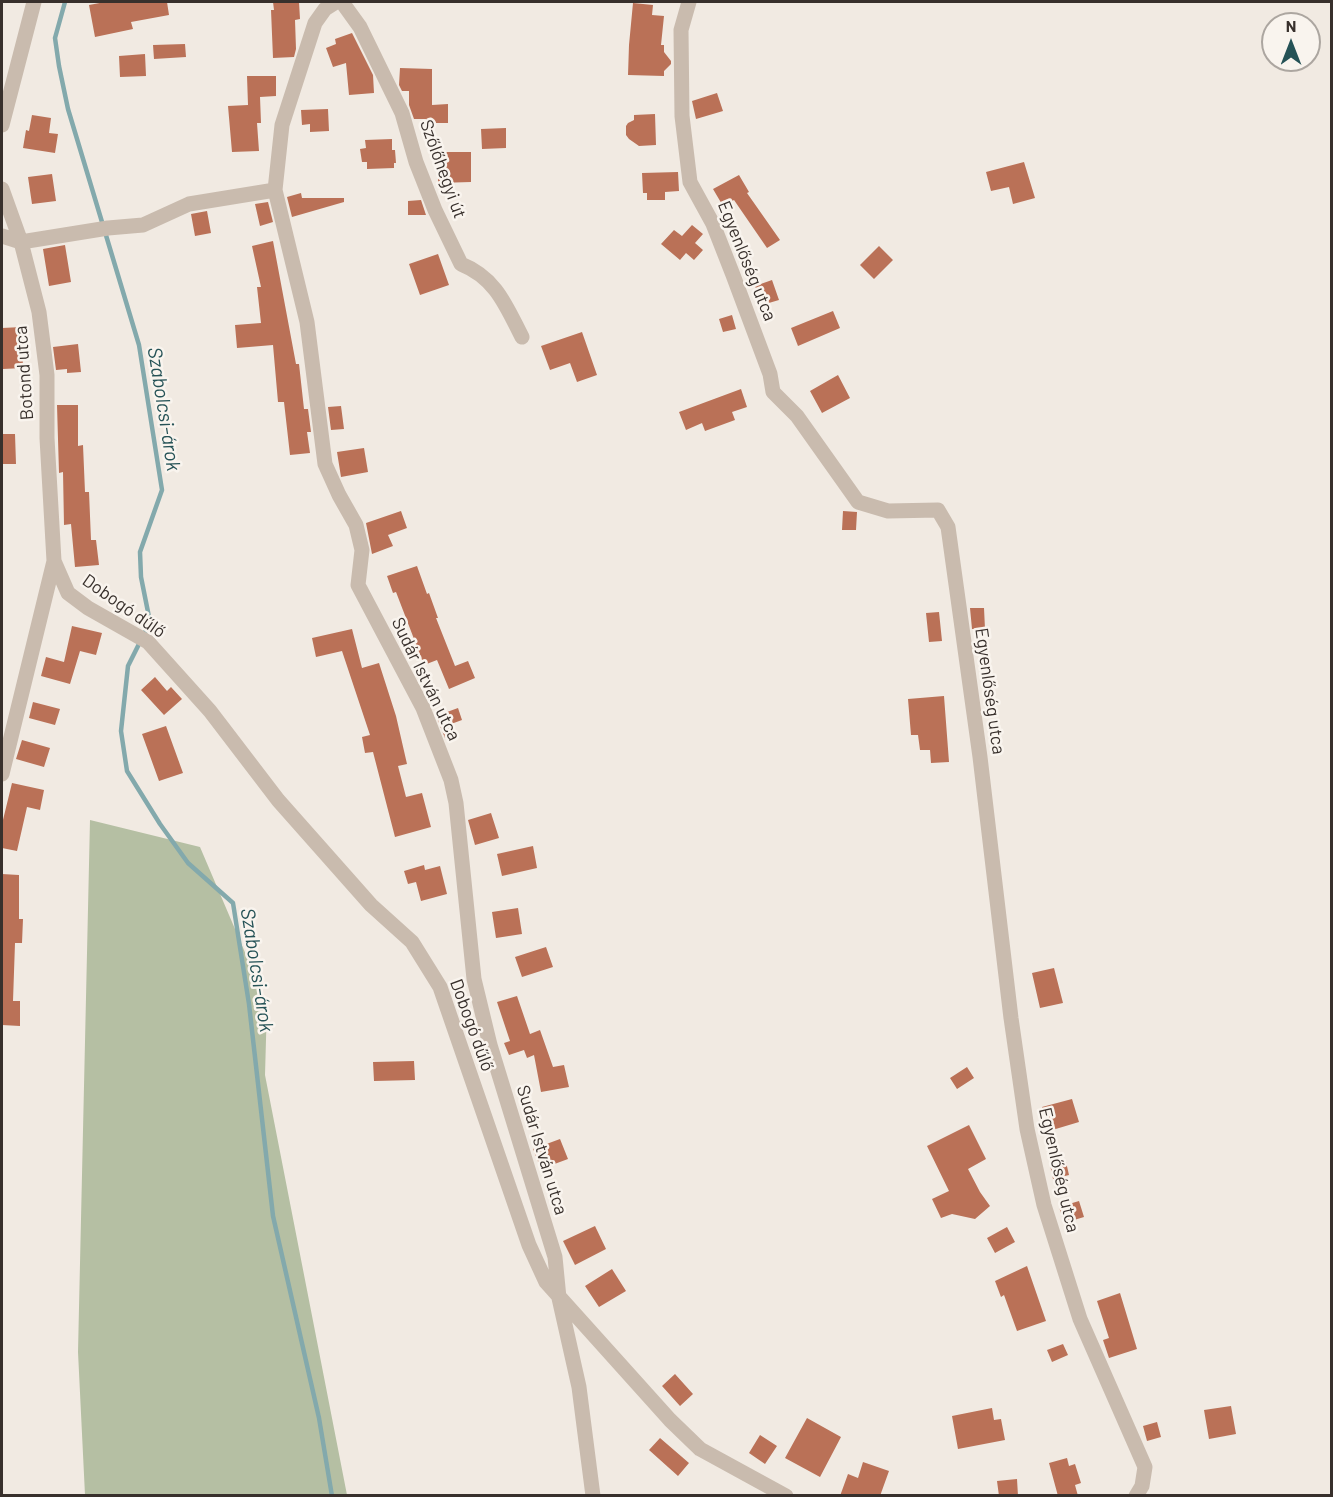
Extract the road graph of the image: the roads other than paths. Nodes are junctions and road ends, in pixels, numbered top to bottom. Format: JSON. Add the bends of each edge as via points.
{"nodes":[{"id":1,"x":34,"y":2,"type":"edge"},
{"id":2,"x":336,"y":2,"type":"edge"},
{"id":3,"x":342,"y":2,"type":"edge"},
{"id":4,"x":689,"y":2,"type":"edge"},
{"id":5,"x":2,"y":126,"type":"edge"},
{"id":6,"x":2,"y":189,"type":"edge"},
{"id":7,"x":275,"y":190,"type":"junction"},
{"id":8,"x":2,"y":236,"type":"edge"},
{"id":9,"x":21,"y":242,"type":"junction"},
{"id":10,"x":522,"y":337,"type":"dead end"},
{"id":11,"x":54,"y":561,"type":"junction"},
{"id":12,"x":2,"y":774,"type":"edge"},
{"id":13,"x":559,"y":1298,"type":"junction"},
{"id":14,"x":1139,"y":1491,"type":"edge"},
{"id":15,"x":593,"y":1496,"type":"edge"},
{"id":16,"x":786,"y":1496,"type":"edge"}],
"edges":[{"from":1,"to":5,"type":"street"},
{"from":2,"to":7,"type":"street","name":"Sudár István utca","via":[[315,23],[282,125]]},
{"from":3,"to":10,"type":"street","name":"Szőlőhegyi út","via":[[360,27],[402,113],[416,162],[461,264],[476,270],[500,293]]},
{"from":4,"to":14,"type":"street","name":"Egyenlőség utca","via":[[681,30],[682,116],[690,182],[713,224],[770,374],[773,392],[797,416],[858,502],[888,511],[938,510],[948,527],[1027,1129],[1044,1204],[1080,1319],[1145,1467]]},
{"from":6,"to":9,"type":"street","name":"Botond utca"},
{"from":7,"to":9,"type":"street","via":[[189,204],[143,225]]},
{"from":7,"to":13,"type":"street","name":"Sudár István utca","via":[[307,322],[325,464],[356,525],[362,550],[358,585],[423,708],[451,780],[474,979],[490,1045],[555,1257]]},
{"from":8,"to":9,"type":"street"},
{"from":9,"to":11,"type":"street","name":"Botond utca","via":[[39,312],[47,375]]},
{"from":11,"to":12,"type":"street"},
{"from":11,"to":13,"type":"street","name":"Dobogó dűlő","via":[[68,593],[142,638],[210,711],[286,809],[371,905],[412,942],[440,987],[528,1245],[546,1282]]},
{"from":13,"to":15,"type":"street","name":"Sudár István utca","via":[[579,1387]]},
{"from":13,"to":16,"type":"street","name":"Dobogó dűlő","via":[[700,1449]]}]}
